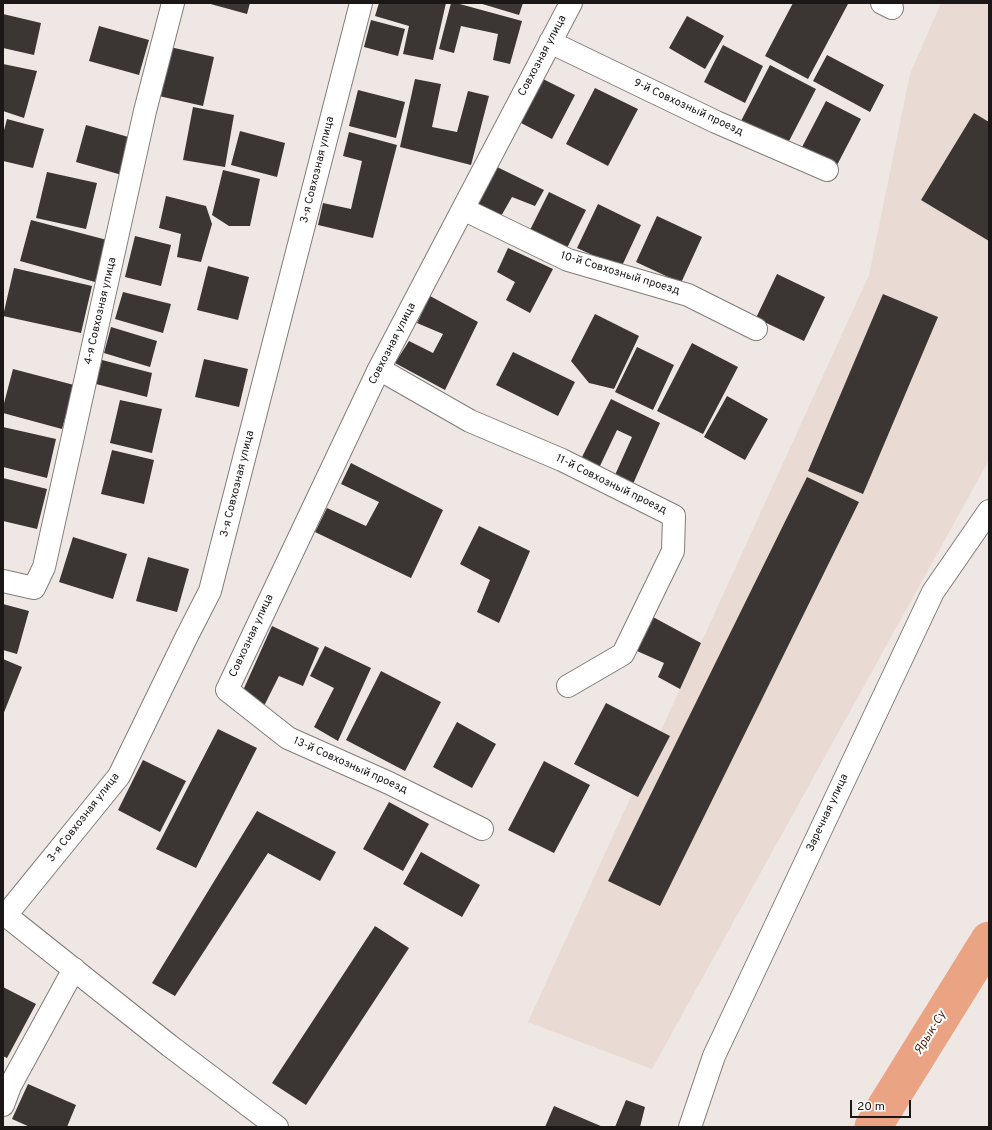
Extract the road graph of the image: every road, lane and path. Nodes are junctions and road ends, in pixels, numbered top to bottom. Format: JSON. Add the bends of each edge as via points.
{"nodes":[{"id":1,"x":173,"y":3,"type":"edge"},
{"id":2,"x":361,"y":3,"type":"edge"},
{"id":3,"x":571,"y":3,"type":"edge"},
{"id":4,"x":550,"y":42,"type":"junction"},
{"id":5,"x":827,"y":170,"type":"dead end"},
{"id":6,"x":463,"y":209,"type":"junction"},
{"id":7,"x":756,"y":329,"type":"dead end"},
{"id":8,"x":379,"y":369,"type":"junction"},
{"id":9,"x":989,"y":511,"type":"edge"},
{"id":10,"x":3,"y":581,"type":"edge"},
{"id":11,"x":568,"y":686,"type":"dead end"},
{"id":12,"x":226,"y":690,"type":"joint"},
{"id":13,"x":482,"y":829,"type":"dead end"},
{"id":14,"x":4,"y":914,"type":"edge"},
{"id":15,"x":74,"y":969,"type":"junction"},
{"id":16,"x":5,"y":1091,"type":"edge"},
{"id":17,"x":277,"y":1127,"type":"edge"},
{"id":18,"x":690,"y":1127,"type":"edge"}],
"edges":[{"from":1,"to":10,"type":"street","name":"4-я Совхозная улица","via":[[145,111],[44,567],[34,588]]},
{"from":2,"to":14,"type":"street","name":"3-я Совхозная улица","via":[[210,591],[119,776]]},
{"from":3,"to":4,"type":"street","name":"Совхозная улица"},
{"from":4,"to":5,"type":"street","name":"9-й Совхозный проезд","via":[[716,122]]},
{"from":4,"to":6,"type":"street","name":"Совхозная улица"},
{"from":6,"to":7,"type":"street","name":"10-й Совхозный проезд","via":[[568,260],[688,295]]},
{"from":6,"to":8,"type":"street","name":"Совхозная улица"},
{"from":8,"to":11,"type":"street","name":"11-й Совхозный проезд","via":[[470,421],[562,460],[674,516],[673,551],[623,654]]},
{"from":8,"to":12,"type":"street","name":"Совхозная улица"},
{"from":9,"to":18,"type":"street","name":"Заречная улица","via":[[933,592],[714,1056]]},
{"from":12,"to":13,"type":"street","name":"13-й Совхозный проезд","via":[[288,738],[390,783]]},
{"from":14,"to":15,"type":"street"},
{"from":15,"to":16,"type":"street"},
{"from":15,"to":17,"type":"street"}]}
